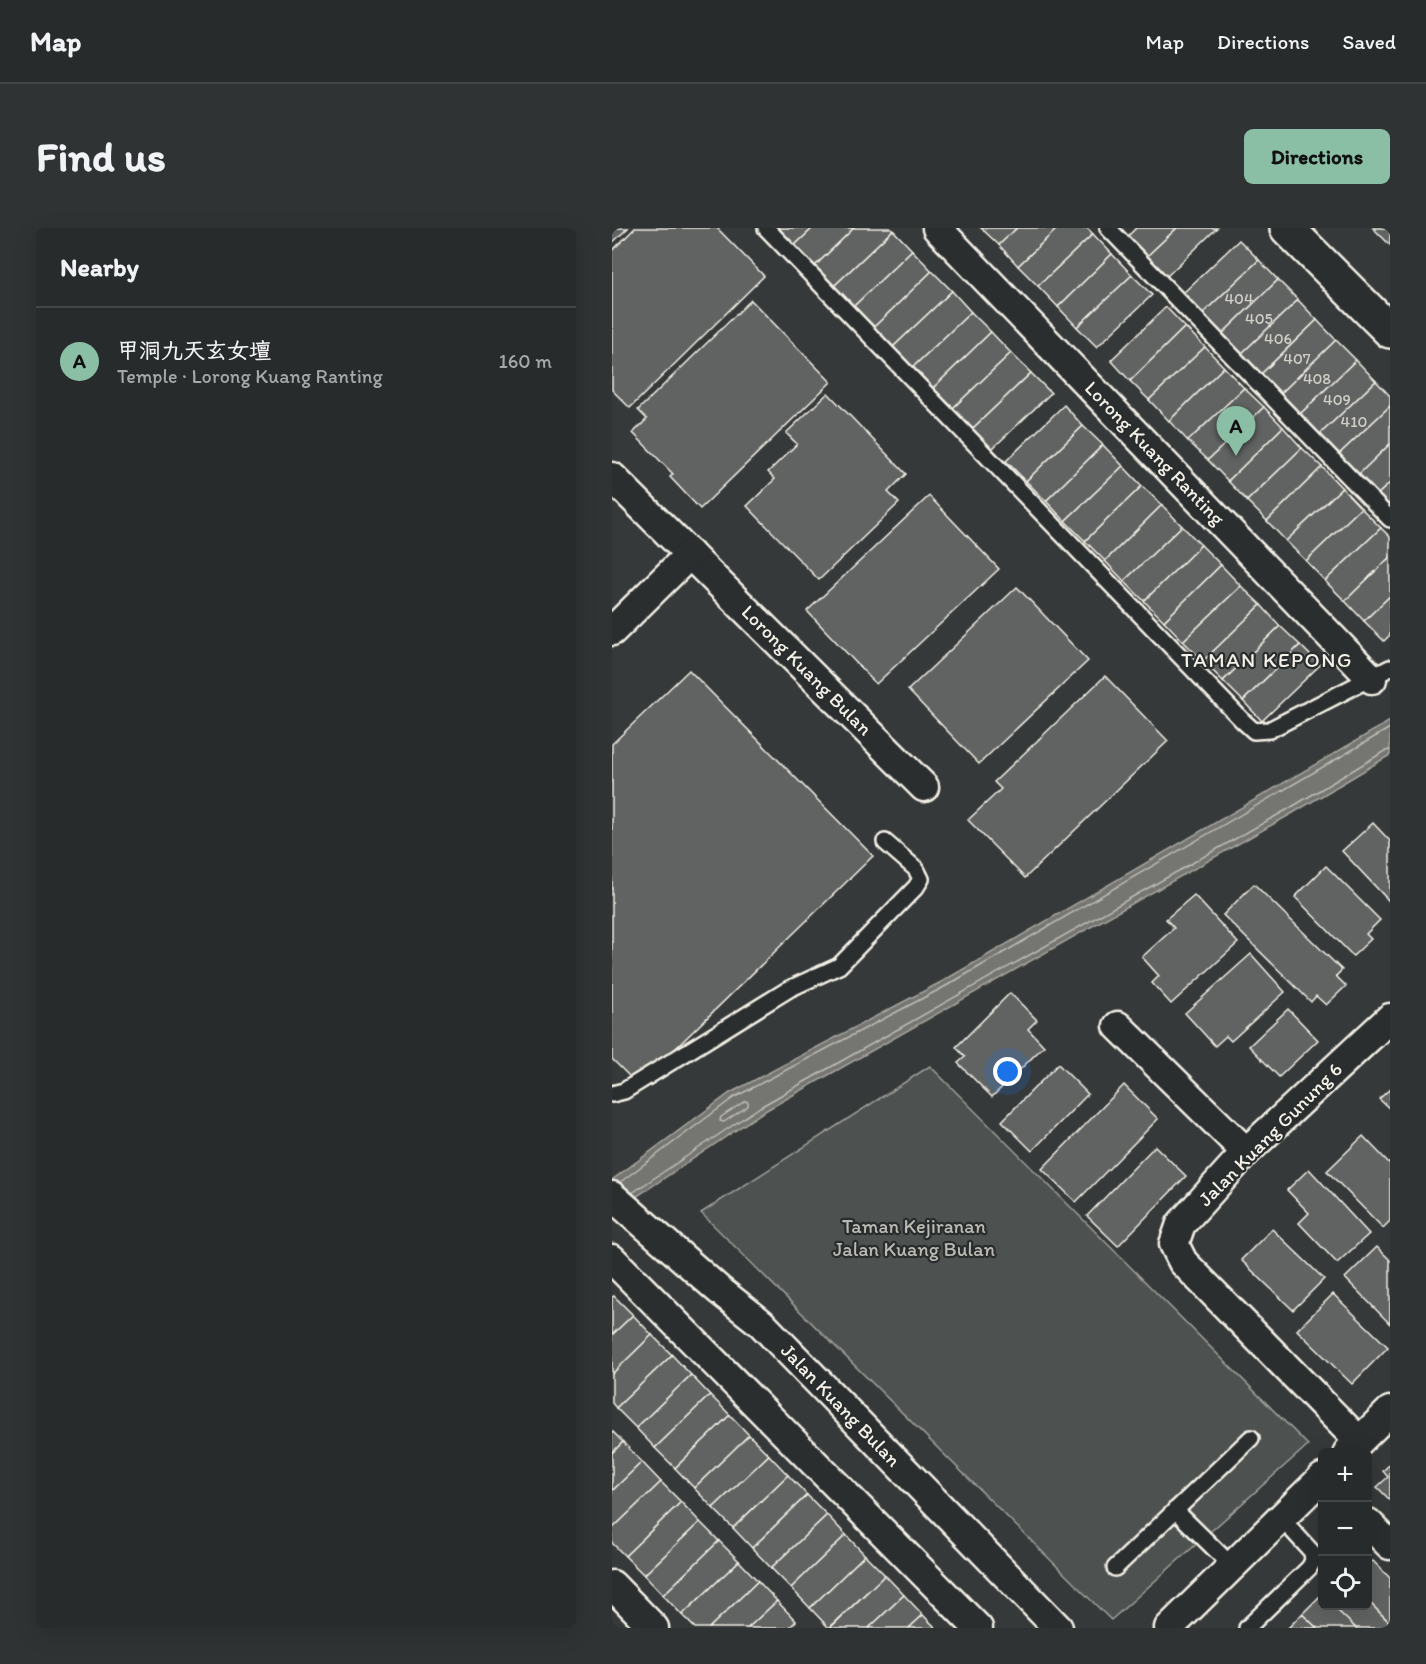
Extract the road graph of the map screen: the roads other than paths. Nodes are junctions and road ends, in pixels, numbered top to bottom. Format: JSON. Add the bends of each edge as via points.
{"nodes":[{"id":1,"x":766,"y":228,"type":"edge"},
{"id":2,"x":937,"y":228,"type":"edge"},
{"id":3,"x":1108,"y":228,"type":"edge"},
{"id":4,"x":1287,"y":228,"type":"edge"},
{"id":5,"x":1390,"y":331,"type":"edge"},
{"id":6,"x":612,"y":477,"type":"edge"},
{"id":7,"x":1390,"y":519,"type":"edge"},
{"id":8,"x":690,"y":554,"type":"junction"},
{"id":9,"x":612,"y":631,"type":"edge"},
{"id":10,"x":1381,"y":674,"type":"edge"},
{"id":11,"x":924,"y":786,"type":"dead end"},
{"id":12,"x":885,"y":842,"type":"dead end"},
{"id":13,"x":1390,"y":1017,"type":"edge"},
{"id":14,"x":1118,"y":1026,"type":"dead end"},
{"id":15,"x":612,"y":1094,"type":"edge"},
{"id":16,"x":1246,"y":1152,"type":"junction"},
{"id":17,"x":621,"y":1211,"type":"edge"},
{"id":18,"x":612,"y":1259,"type":"edge"},
{"id":19,"x":1390,"y":1411,"type":"edge"},
{"id":20,"x":1251,"y":1438,"type":"dead end"},
{"id":21,"x":1354,"y":1447,"type":"edge"},
{"id":22,"x":1318,"y":1482,"type":"edge"},
{"id":23,"x":1175,"y":1510,"type":"junction"},
{"id":24,"x":1281,"y":1518,"type":"junction"},
{"id":25,"x":1372,"y":1527,"type":"edge"},
{"id":26,"x":1390,"y":1545,"type":"edge"},
{"id":27,"x":1232,"y":1566,"type":"junction"},
{"id":28,"x":1115,"y":1568,"type":"dead end"},
{"id":29,"x":612,"y":1585,"type":"edge"},
{"id":30,"x":654,"y":1628,"type":"edge"},
{"id":31,"x":978,"y":1628,"type":"edge"},
{"id":32,"x":1058,"y":1628,"type":"edge"},
{"id":33,"x":1169,"y":1628,"type":"edge"},
{"id":34,"x":1247,"y":1628,"type":"edge"}],
"edges":[{"from":1,"to":10,"type":"lane","via":[[1254,731],[1269,730]]},
{"from":2,"to":10,"type":"street","name":"Lorong Kuang Ranting"},
{"from":3,"to":7,"type":"lane"},
{"from":4,"to":5,"type":"street"},
{"from":6,"to":8,"type":"street","name":"Lorong Kuang Bulan"},
{"from":8,"to":9,"type":"street"},
{"from":8,"to":11,"type":"street","name":"Lorong Kuang Bulan"},
{"from":12,"to":15,"type":"lane","via":[[916,869],[921,879],[839,966],[789,989],[624,1091]]},
{"from":13,"to":16,"type":"street","name":"Jalan Kuang Gunung 6"},
{"from":14,"to":16,"type":"street"},
{"from":16,"to":21,"type":"street","name":"Jalan Kuang Gunung 6","via":[[1181,1224],[1174,1244],[1183,1262]]},
{"from":17,"to":32,"type":"street","name":"Jalan Kuang Bulan","via":[[761,1323]]},
{"from":18,"to":31,"type":"street"},
{"from":19,"to":21,"type":"street"},
{"from":20,"to":23,"type":"lane"},
{"from":22,"to":24,"type":"street"},
{"from":23,"to":27,"type":"lane"},
{"from":23,"to":28,"type":"lane"},
{"from":24,"to":27,"type":"street"},
{"from":24,"to":34,"type":"lane","via":[[1312,1552],[1313,1561]]},
{"from":25,"to":26,"type":"street"},
{"from":27,"to":33,"type":"street"},
{"from":29,"to":30,"type":"street"}]}
